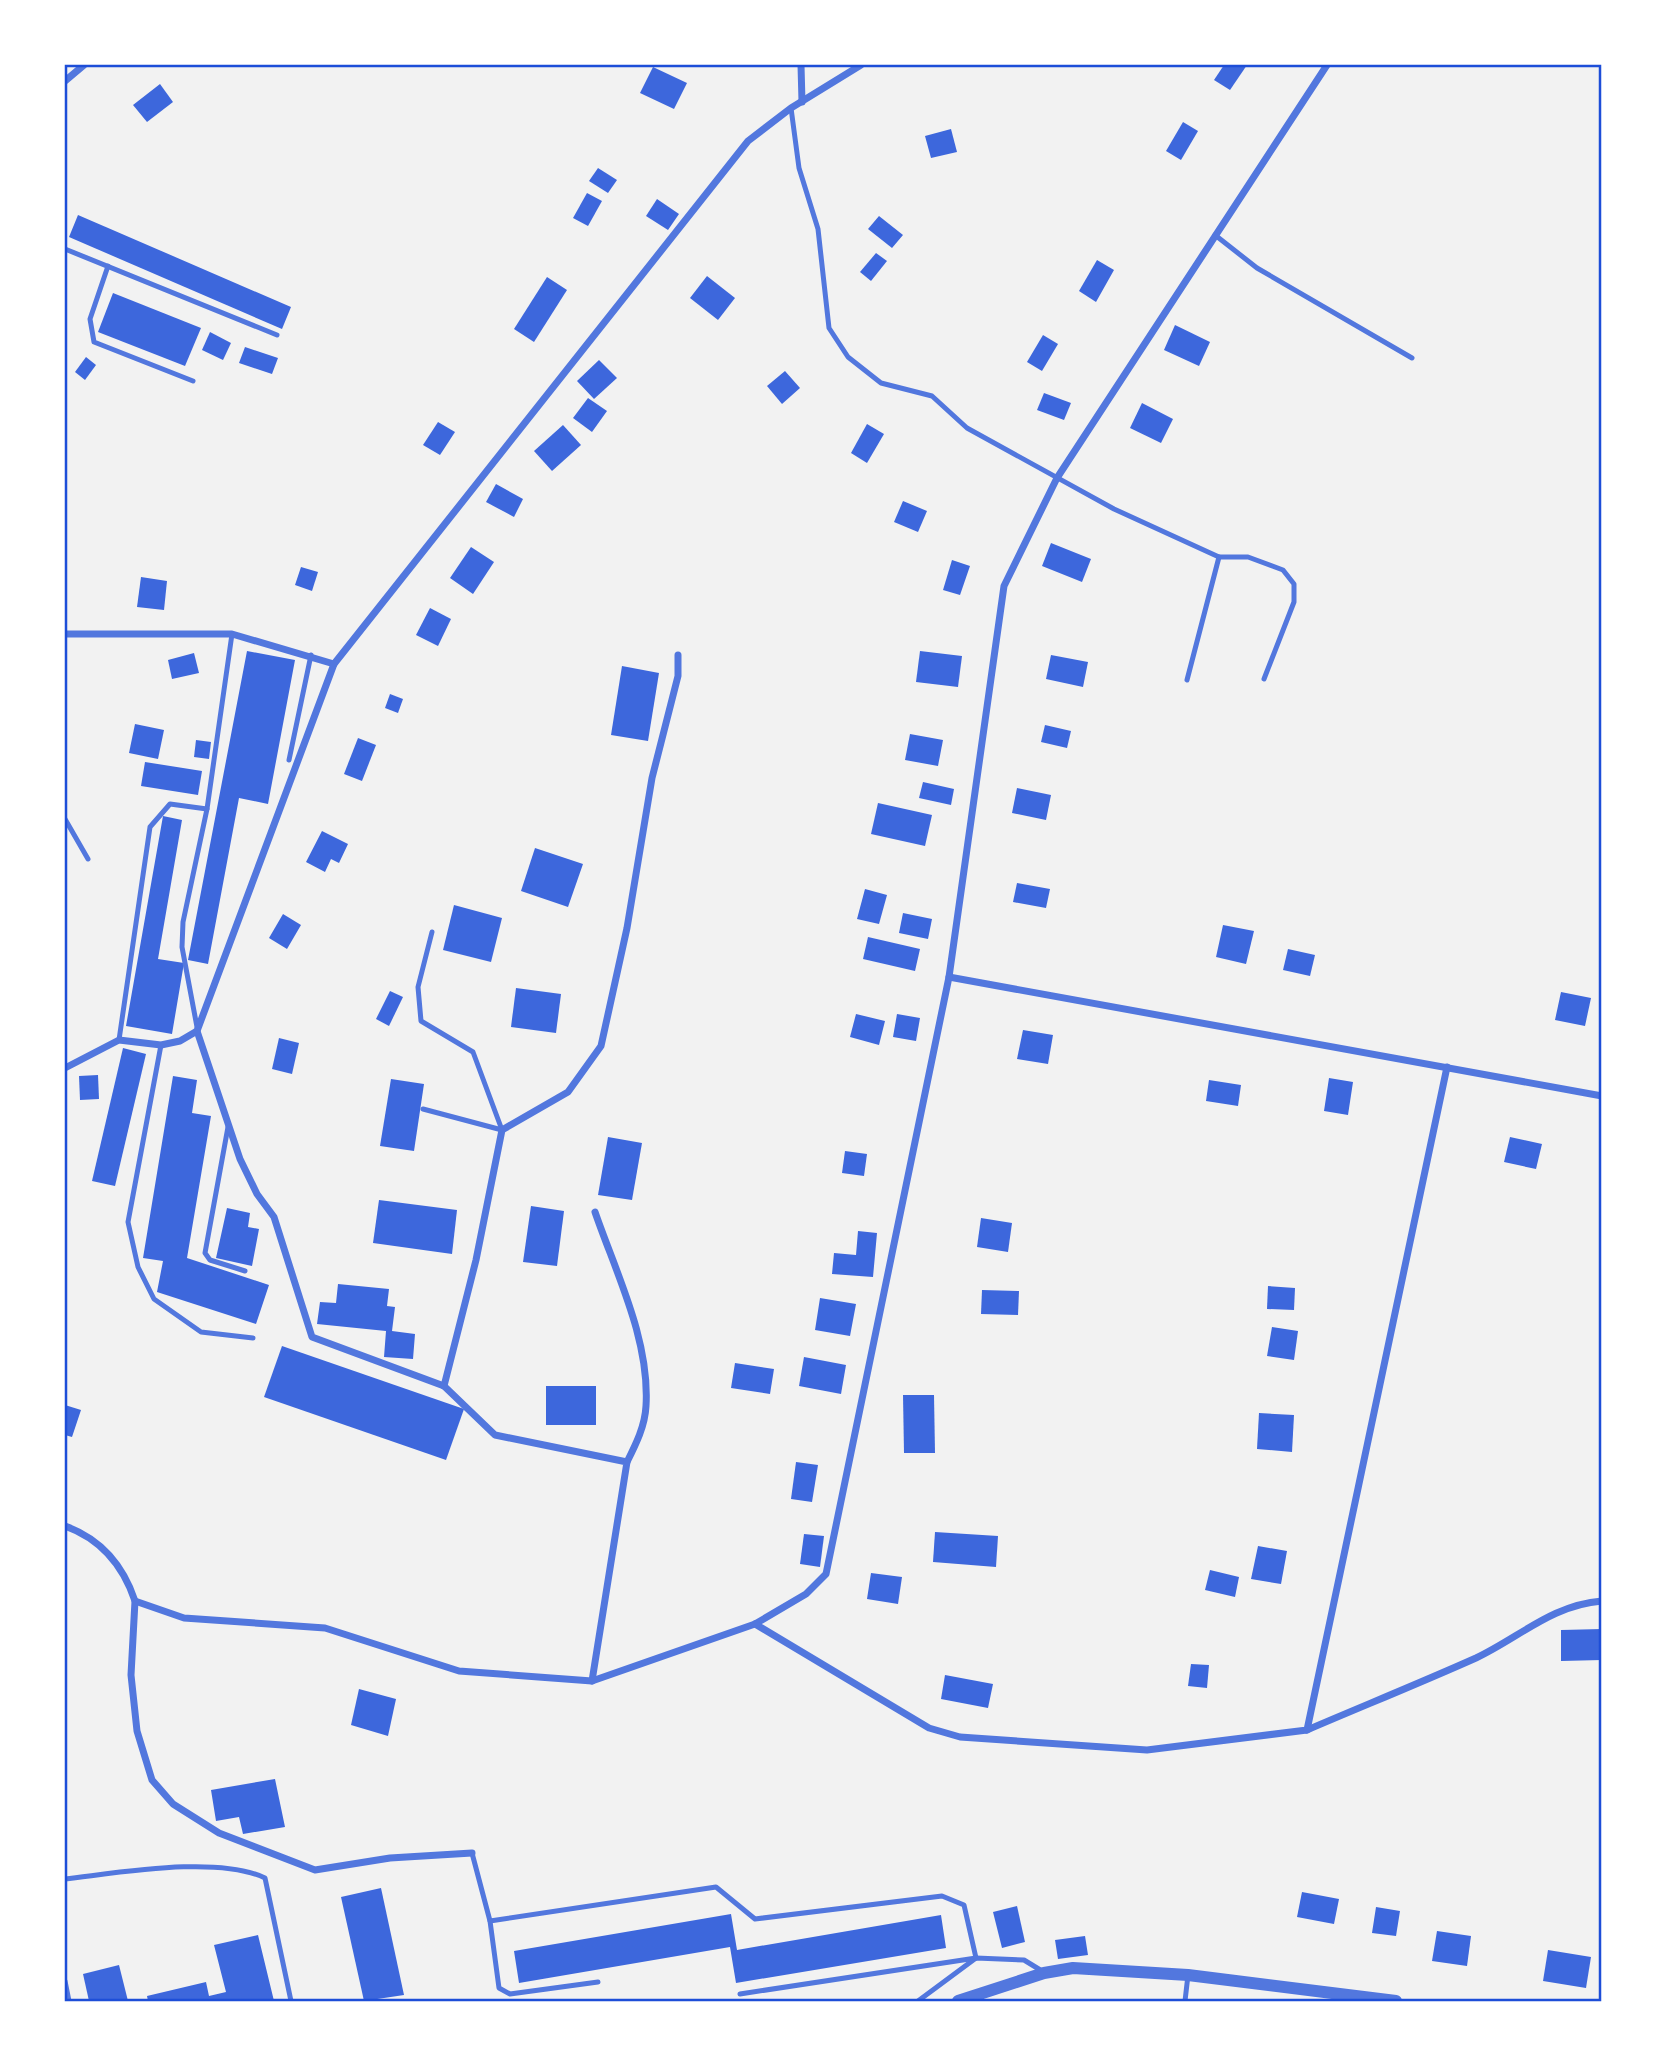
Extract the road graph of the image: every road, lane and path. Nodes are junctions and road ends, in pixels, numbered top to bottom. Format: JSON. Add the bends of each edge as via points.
{"nodes":[{"id":1,"x":84,"y":65,"type":"edge"},
{"id":2,"x":801,"y":65,"type":"edge"},
{"id":3,"x":861,"y":65,"type":"edge"},
{"id":4,"x":1327,"y":65,"type":"edge"},
{"id":5,"x":65,"y":81,"type":"edge"},
{"id":6,"x":802,"y":102,"type":"junction"},
{"id":7,"x":791,"y":108,"type":"junction"},
{"id":8,"x":1215,"y":235,"type":"junction"},
{"id":9,"x":65,"y":249,"type":"edge"},
{"id":10,"x":108,"y":266,"type":"junction"},
{"id":11,"x":277,"y":335,"type":"dead end"},
{"id":12,"x":1412,"y":358,"type":"dead end"},
{"id":13,"x":193,"y":381,"type":"dead end"},
{"id":14,"x":1057,"y":478,"type":"junction"},
{"id":15,"x":1219,"y":557,"type":"junction"},
{"id":16,"x":65,"y":634,"type":"edge"},
{"id":17,"x":232,"y":634,"type":"junction"},
{"id":18,"x":311,"y":655,"type":"junction"},
{"id":19,"x":678,"y":655,"type":"dead end"},
{"id":20,"x":334,"y":664,"type":"junction"},
{"id":21,"x":1187,"y":680,"type":"dead end"},
{"id":22,"x":1264,"y":680,"type":"dead end"},
{"id":23,"x":289,"y":760,"type":"dead end"},
{"id":24,"x":207,"y":809,"type":"junction"},
{"id":25,"x":65,"y":819,"type":"edge"},
{"id":26,"x":88,"y":859,"type":"dead end"},
{"id":27,"x":432,"y":932,"type":"dead end"},
{"id":28,"x":948,"y":977,"type":"junction"},
{"id":29,"x":197,"y":1031,"type":"junction"},
{"id":30,"x":119,"y":1040,"type":"junction"},
{"id":31,"x":161,"y":1045,"type":"junction"},
{"id":32,"x":1447,"y":1067,"type":"junction"},
{"id":33,"x":65,"y":1068,"type":"edge"},
{"id":34,"x":1602,"y":1096,"type":"edge"},
{"id":35,"x":422,"y":1109,"type":"dead end"},
{"id":36,"x":228,"y":1127,"type":"junction"},
{"id":37,"x":502,"y":1130,"type":"junction"},
{"id":38,"x":595,"y":1212,"type":"dead end"},
{"id":39,"x":245,"y":1271,"type":"dead end"},
{"id":40,"x":253,"y":1338,"type":"dead end"},
{"id":41,"x":444,"y":1386,"type":"junction"},
{"id":42,"x":627,"y":1462,"type":"junction"},
{"id":43,"x":65,"y":1526,"type":"edge"},
{"id":44,"x":135,"y":1601,"type":"junction"},
{"id":45,"x":1602,"y":1601,"type":"edge"},
{"id":46,"x":755,"y":1624,"type":"junction"},
{"id":47,"x":592,"y":1681,"type":"junction"},
{"id":48,"x":1307,"y":1730,"type":"junction"},
{"id":49,"x":472,"y":1853,"type":"joint"},
{"id":50,"x":65,"y":1880,"type":"edge"},
{"id":51,"x":490,"y":1921,"type":"junction"},
{"id":52,"x":976,"y":1958,"type":"junction"},
{"id":53,"x":1044,"y":1973,"type":"junction"},
{"id":54,"x":1188,"y":1975,"type":"junction"},
{"id":55,"x":65,"y":1981,"type":"edge"},
{"id":56,"x":597,"y":1982,"type":"dead end"},
{"id":57,"x":740,"y":1994,"type":"dead end"},
{"id":58,"x":69,"y":2001,"type":"edge"},
{"id":59,"x":291,"y":2001,"type":"edge"},
{"id":60,"x":918,"y":2001,"type":"edge"},
{"id":61,"x":958,"y":2001,"type":"edge"},
{"id":62,"x":1185,"y":2001,"type":"edge"},
{"id":63,"x":1395,"y":2001,"type":"edge"}],
"edges":[{"from":1,"to":5,"type":"street"},
{"from":2,"to":6,"type":"street"},
{"from":3,"to":6,"type":"street"},
{"from":4,"to":8,"type":"street"},
{"from":6,"to":7,"type":"street"},
{"from":7,"to":14,"type":"lane","via":[[799,169],[818,229],[829,328],[848,358],[881,383],[932,396],[967,428]]},
{"from":7,"to":20,"type":"street","via":[[748,141]]},
{"from":8,"to":12,"type":"lane","via":[[1257,268]]},
{"from":8,"to":14,"type":"street"},
{"from":9,"to":10,"type":"lane"},
{"from":10,"to":11,"type":"lane"},
{"from":10,"to":13,"type":"lane","via":[[90,319],[94,342]]},
{"from":14,"to":15,"type":"lane"},
{"from":14,"to":28,"type":"street","via":[[1004,586]]},
{"from":15,"to":21,"type":"lane"},
{"from":15,"to":22,"type":"lane","via":[[1248,556],[1283,570],[1294,584],[1294,602]]},
{"from":16,"to":17,"type":"street"},
{"from":17,"to":18,"type":"street"},
{"from":17,"to":24,"type":"lane"},
{"from":18,"to":20,"type":"street"},
{"from":18,"to":23,"type":"lane"},
{"from":19,"to":37,"type":"street","via":[[678,676],[652,778],[601,1046],[568,1092]]},
{"from":20,"to":29,"type":"street"},
{"from":24,"to":29,"type":"lane","via":[[183,922]]},
{"from":24,"to":30,"type":"lane","via":[[170,804],[150,827]]},
{"from":25,"to":26,"type":"lane"},
{"from":27,"to":37,"type":"lane","via":[[418,987],[421,1021],[473,1052]]},
{"from":28,"to":32,"type":"street"},
{"from":28,"to":46,"type":"street","via":[[825,1574],[806,1594]]},
{"from":29,"to":31,"type":"street"},
{"from":29,"to":36,"type":"street"},
{"from":30,"to":31,"type":"street"},
{"from":30,"to":33,"type":"street"},
{"from":31,"to":40,"type":"lane","via":[[128,1222],[138,1266],[154,1299],[201,1332]]},
{"from":32,"to":34,"type":"street"},
{"from":32,"to":48,"type":"street"},
{"from":35,"to":37,"type":"lane"},
{"from":36,"to":39,"type":"lane","via":[[205,1253],[209,1260]]},
{"from":36,"to":41,"type":"street","via":[[257,1194],[274,1217],[312,1337]]},
{"from":37,"to":41,"type":"street"},
{"from":38,"to":42,"type":"street","via":[[641,1343],[646,1405],[639,1438]]},
{"from":41,"to":42,"type":"street","via":[[495,1435]]},
{"from":42,"to":47,"type":"street"},
{"from":43,"to":44,"type":"street","via":[[79,1531],[115,1559]]},
{"from":44,"to":47,"type":"street","via":[[184,1618],[325,1628],[459,1671]]},
{"from":44,"to":49,"type":"street","via":[[131,1675],[137,1731],[152,1780],[173,1804],[219,1833],[315,1870],[390,1858]]},
{"from":45,"to":48,"type":"street","via":[[1547,1615],[1479,1657]]},
{"from":46,"to":47,"type":"street"},
{"from":46,"to":48,"type":"street","via":[[929,1728],[960,1737],[1147,1750]]},
{"from":49,"to":51,"type":"lane"},
{"from":50,"to":59,"type":"lane","via":[[176,1868],[247,1869],[265,1878]]},
{"from":51,"to":52,"type":"lane","via":[[716,1887],[755,1919],[942,1896],[964,1905]]},
{"from":51,"to":56,"type":"lane","via":[[499,1988],[510,1994]]},
{"from":52,"to":53,"type":"lane","via":[[1024,1960]]},
{"from":52,"to":57,"type":"lane"},
{"from":52,"to":60,"type":"lane"},
{"from":53,"to":54,"type":"street","via":[[1073,1968]]},
{"from":53,"to":61,"type":"street"},
{"from":54,"to":62,"type":"lane"},
{"from":54,"to":63,"type":"street"},
{"from":55,"to":58,"type":"lane"}]}
